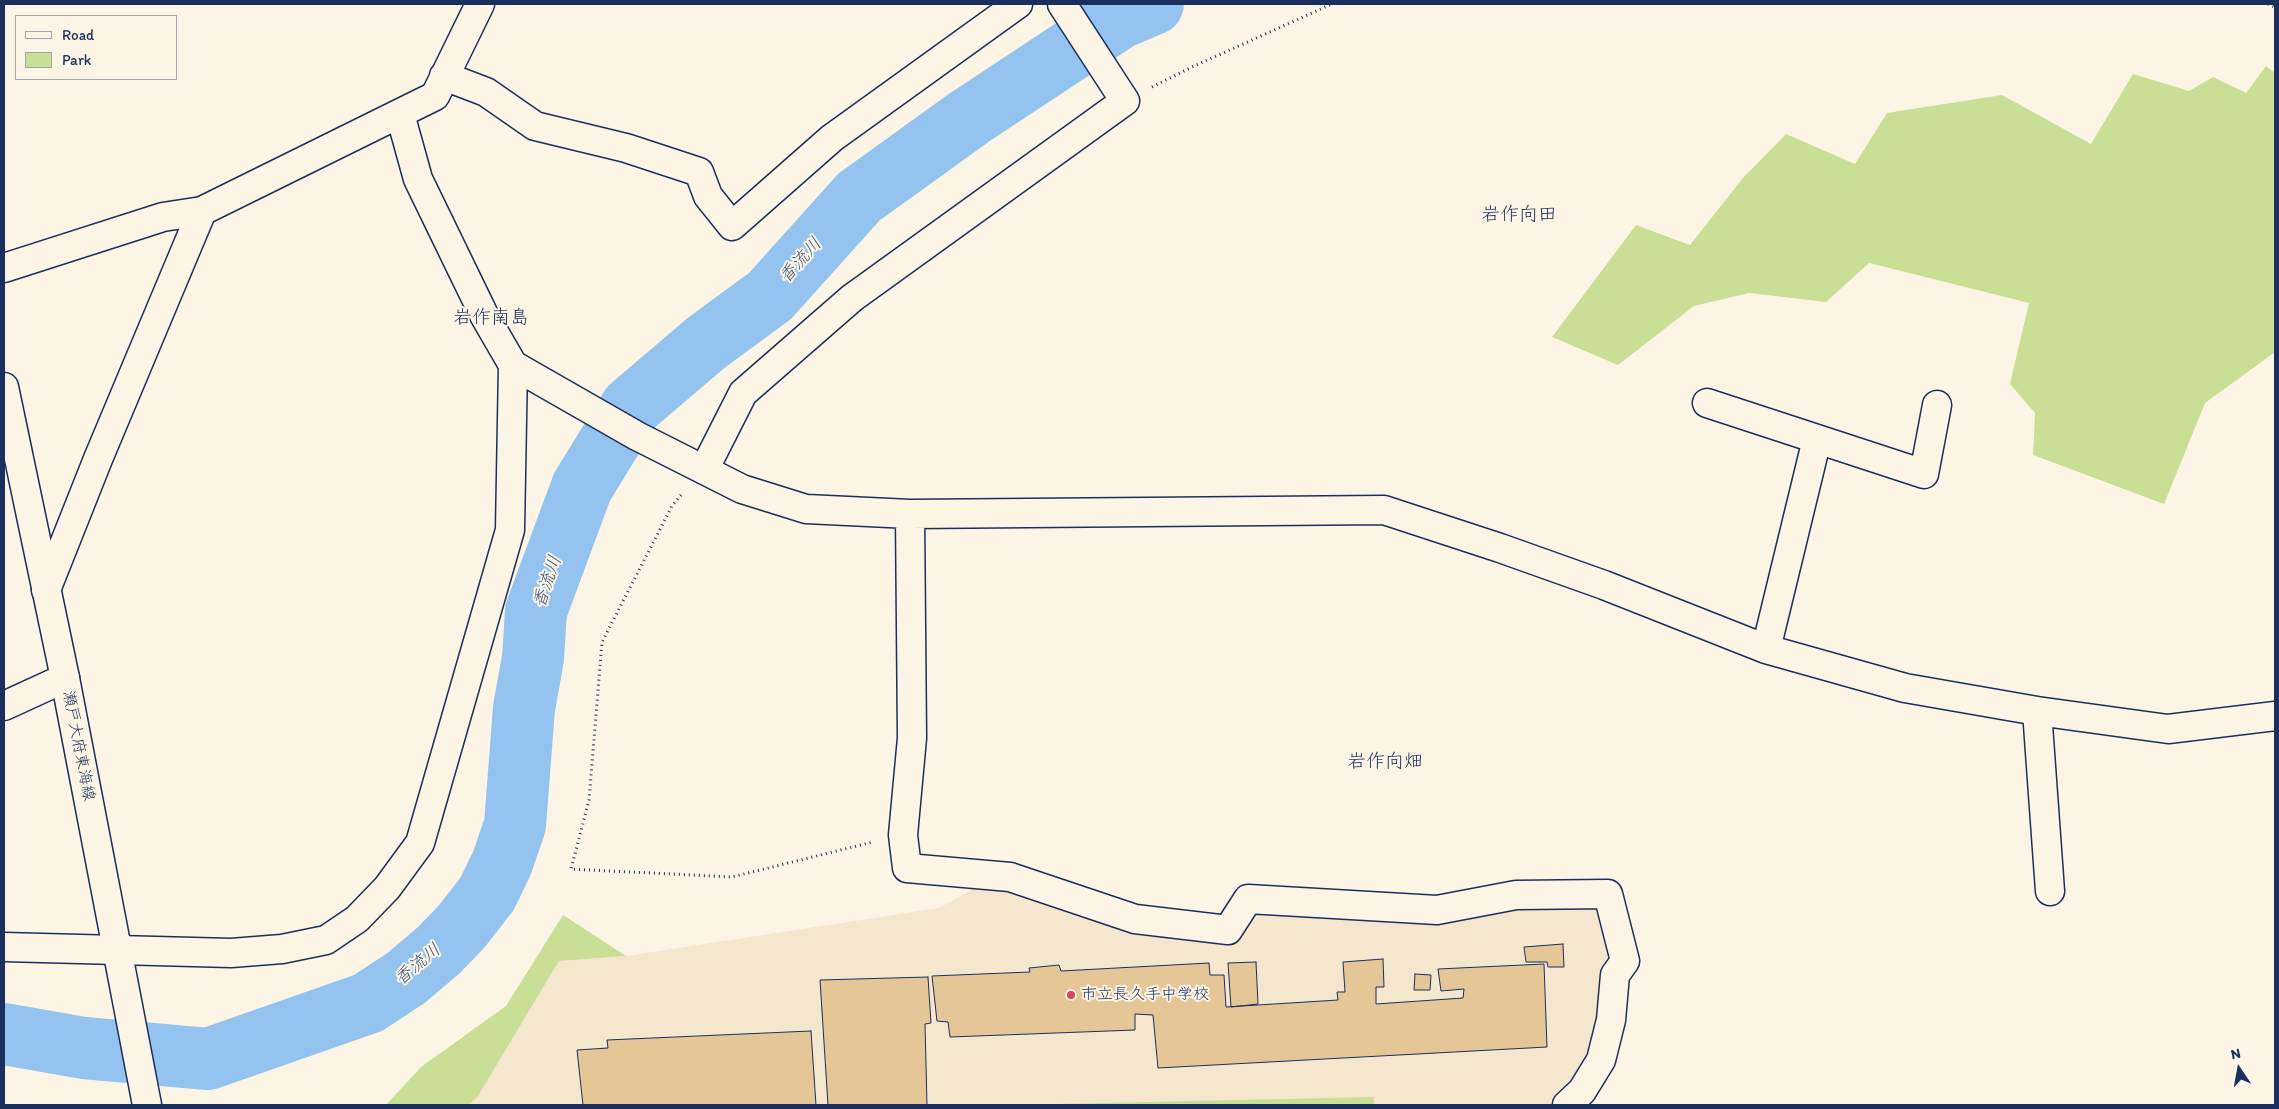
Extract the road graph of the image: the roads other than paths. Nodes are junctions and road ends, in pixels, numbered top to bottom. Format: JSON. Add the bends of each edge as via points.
{"nodes":[{"id":1,"x":480,"y":4,"type":"edge"},
{"id":2,"x":1018,"y":4,"type":"edge"},
{"id":3,"x":1062,"y":4,"type":"edge"},
{"id":4,"x":444,"y":76,"type":"junction"},
{"id":5,"x":400,"y":114,"type":"junction"},
{"id":6,"x":202,"y":211,"type":"junction"},
{"id":7,"x":4,"y":268,"type":"edge"},
{"id":8,"x":513,"y":365,"type":"junction"},
{"id":9,"x":4,"y":387,"type":"edge"},
{"id":10,"x":1707,"y":403,"type":"dead end"},
{"id":11,"x":1937,"y":405,"type":"dead end"},
{"id":12,"x":1817,"y":439,"type":"junction"},
{"id":13,"x":704,"y":470,"type":"junction"},
{"id":14,"x":910,"y":514,"type":"junction"},
{"id":15,"x":46,"y":590,"type":"junction"},
{"id":16,"x":1766,"y":649,"type":"junction"},
{"id":17,"x":65,"y":678,"type":"junction"},
{"id":18,"x":4,"y":706,"type":"edge"},
{"id":19,"x":2037,"y":711,"type":"junction"},
{"id":20,"x":2275,"y":716,"type":"edge"},
{"id":21,"x":2050,"y":891,"type":"dead end"},
{"id":22,"x":4,"y":947,"type":"edge"},
{"id":23,"x":119,"y":959,"type":"junction"},
{"id":24,"x":147,"y":1104,"type":"edge"},
{"id":25,"x":1567,"y":1105,"type":"edge"}],
"edges":[{"from":1,"to":4,"type":"street"},
{"from":2,"to":4,"type":"street","via":[[832,138],[732,226],[708,196],[698,172],[626,148],[535,126],[486,92]]},
{"from":3,"to":13,"type":"street","via":[[1125,101],[852,298],[743,393]]},
{"from":4,"to":5,"type":"street","via":[[435,96]]},
{"from":5,"to":6,"type":"street"},
{"from":5,"to":8,"type":"street","via":[[418,179],[484,315]]},
{"from":6,"to":7,"type":"street","via":[[163,217]]},
{"from":6,"to":15,"type":"street"},
{"from":8,"to":13,"type":"street"},
{"from":8,"to":23,"type":"street","via":[[510,530],[420,843],[387,888],[357,919],[326,940],[282,949]]},
{"from":9,"to":15,"type":"street","name":"瀬戸大府東海線"},
{"from":10,"to":12,"type":"street"},
{"from":11,"to":12,"type":"street","via":[[1924,474]]},
{"from":12,"to":16,"type":"street"},
{"from":13,"to":14,"type":"street","via":[[742,489],[806,509]]},
{"from":14,"to":16,"type":"street","via":[[1384,510],[1596,582]]},
{"from":14,"to":25,"type":"street","via":[[912,738],[903,835],[907,868],[1010,877],[1135,920],[1228,930],[1248,899],[1437,910],[1516,895],[1608,894],[1625,961],[1615,975],[1611,1020],[1601,1060],[1582,1091]]},
{"from":15,"to":17,"type":"street","name":"瀬戸大府東海線"},
{"from":16,"to":19,"type":"street","via":[[1905,688]]},
{"from":17,"to":18,"type":"street"},
{"from":17,"to":23,"type":"street","name":"瀬戸大府東海線"},
{"from":19,"to":20,"type":"street","via":[[2168,729]]},
{"from":19,"to":21,"type":"street"},
{"from":22,"to":23,"type":"street"},
{"from":23,"to":24,"type":"street","name":"瀬戸大府東海線"}]}
